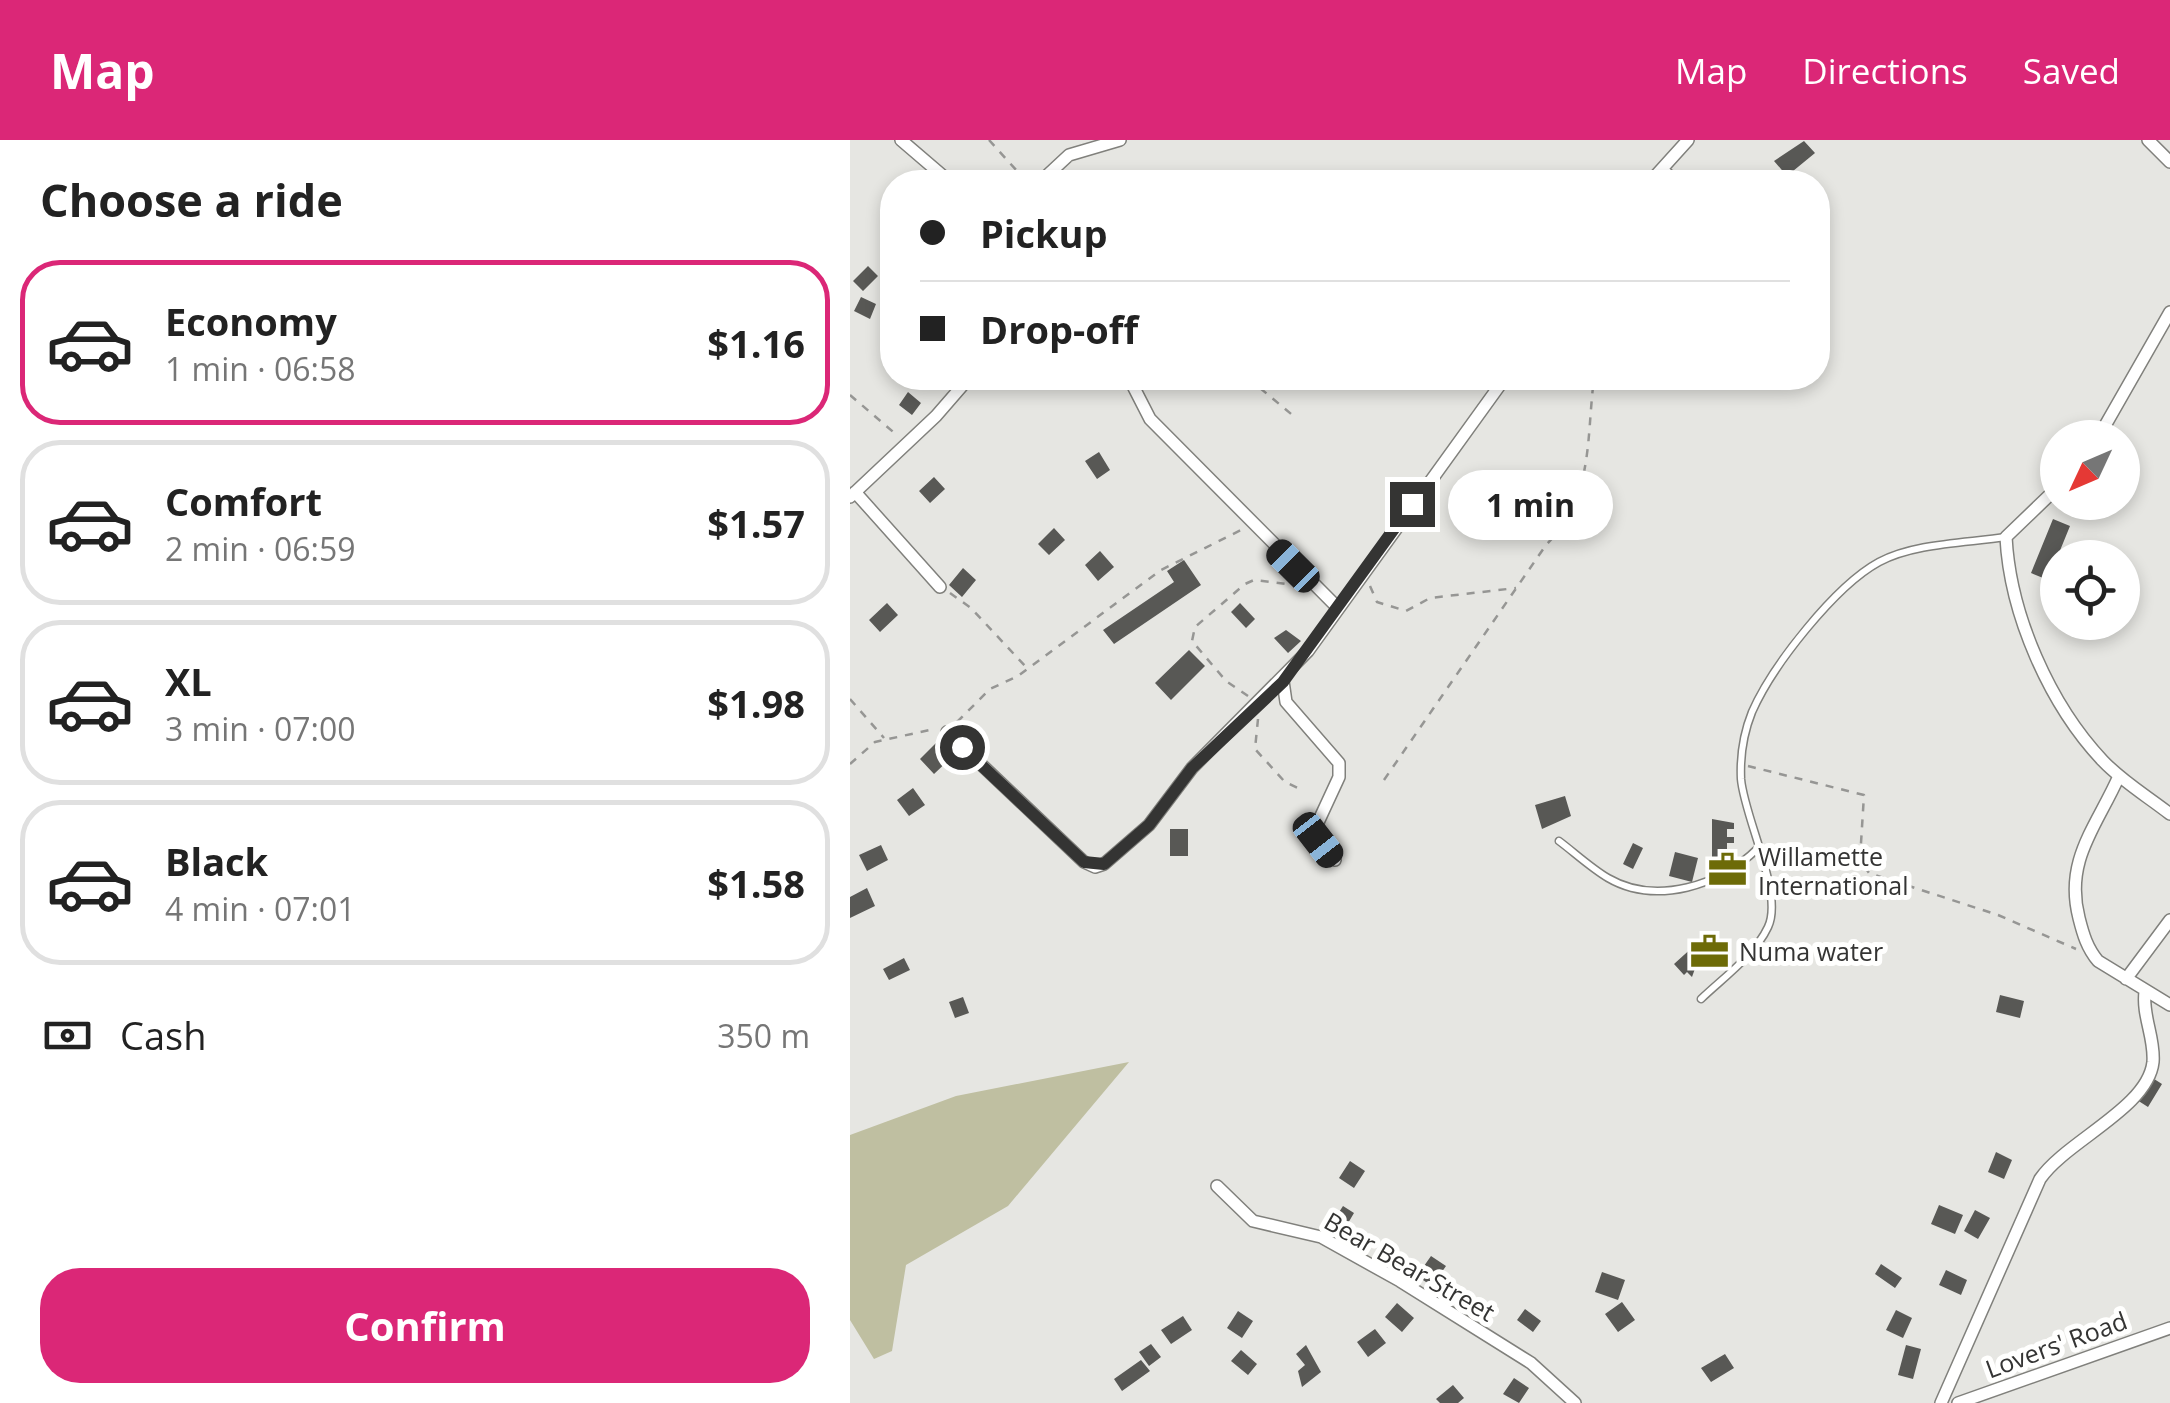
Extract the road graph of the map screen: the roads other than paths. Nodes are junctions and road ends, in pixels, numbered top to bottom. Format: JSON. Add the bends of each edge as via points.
{"nodes":[{"id":1,"x":901,"y":140,"type":"edge"},
{"id":2,"x":1120,"y":140,"type":"edge"},
{"id":3,"x":1688,"y":140,"type":"edge"},
{"id":4,"x":2148,"y":140,"type":"edge"},
{"id":5,"x":2170,"y":162,"type":"edge"},
{"id":6,"x":1662,"y":168,"type":"edge"},
{"id":7,"x":936,"y":170,"type":"edge"},
{"id":8,"x":1052,"y":170,"type":"edge"},
{"id":9,"x":2170,"y":312,"type":"edge"},
{"id":10,"x":958,"y":390,"type":"edge"},
{"id":11,"x":1135,"y":390,"type":"edge"},
{"id":12,"x":1496,"y":390,"type":"edge"},
{"id":13,"x":2108,"y":420,"type":"edge"},
{"id":14,"x":853,"y":495,"type":"edge"},
{"id":15,"x":2040,"y":504,"type":"edge"},
{"id":16,"x":2006,"y":537,"type":"junction"},
{"id":17,"x":940,"y":587,"type":"road end"},
{"id":18,"x":1338,"y":608,"type":"junction"},
{"id":19,"x":1283,"y":682,"type":"junction"},
{"id":20,"x":946,"y":732,"type":"road end"},
{"id":21,"x":2119,"y":776,"type":"junction"},
{"id":22,"x":2170,"y":814,"type":"edge"},
{"id":23,"x":1558,"y":841,"type":"dead end"},
{"id":24,"x":1758,"y":848,"type":"junction"},
{"id":25,"x":1334,"y":860,"type":"dead end"},
{"id":26,"x":2170,"y":920,"type":"edge"},
{"id":27,"x":2126,"y":979,"type":"junction"},
{"id":28,"x":2145,"y":992,"type":"junction"},
{"id":29,"x":1701,"y":998,"type":"dead end"},
{"id":30,"x":2170,"y":1004,"type":"edge"},
{"id":31,"x":1216,"y":1186,"type":"dead end"},
{"id":32,"x":2170,"y":1328,"type":"edge"},
{"id":33,"x":1989,"y":1392,"type":"junction"},
{"id":34,"x":1575,"y":1403,"type":"edge"},
{"id":35,"x":1940,"y":1403,"type":"edge"},
{"id":36,"x":1958,"y":1403,"type":"edge"},
{"id":37,"x":1980,"y":1403,"type":"edge"}],
"edges":[{"from":1,"to":7,"type":"street"},
{"from":2,"to":8,"type":"street","via":[[1068,155]]},
{"from":3,"to":6,"type":"street"},
{"from":4,"to":5,"type":"street"},
{"from":9,"to":13,"type":"street"},
{"from":10,"to":14,"type":"street"},
{"from":11,"to":18,"type":"street","via":[[1150,419]]},
{"from":12,"to":18,"type":"street"},
{"from":14,"to":17,"type":"street"},
{"from":15,"to":16,"type":"street"},
{"from":16,"to":21,"type":"street","via":[[2012,581],[2054,694],[2068,722]]},
{"from":16,"to":24,"type":"lane","via":[[1882,560],[1840,591],[1780,666],[1753,709],[1742,764]]},
{"from":18,"to":19,"type":"street"},
{"from":19,"to":20,"type":"street","via":[[1192,768],[1149,825],[1095,866]]},
{"from":19,"to":25,"type":"street","via":[[1286,702],[1339,763],[1314,832]]},
{"from":21,"to":22,"type":"street"},
{"from":21,"to":27,"type":"street","via":[[2074,870],[2082,931],[2098,961]]},
{"from":23,"to":24,"type":"lane","via":[[1610,880],[1647,890],[1705,885],[1736,870]]},
{"from":24,"to":29,"type":"lane","via":[[1772,903],[1769,926]]},
{"from":26,"to":27,"type":"street"},
{"from":27,"to":28,"type":"street"},
{"from":28,"to":30,"type":"street"},
{"from":28,"to":35,"type":"street","via":[[2151,1071],[2129,1103],[2053,1160],[2040,1180]]},
{"from":31,"to":34,"type":"street","name":"Bear Bear Street","via":[[1253,1222],[1320,1237],[1400,1281],[1530,1364]]},
{"from":32,"to":33,"type":"street","name":"Lovers' Road"},
{"from":33,"to":36,"type":"street","name":"Lovers' Road"},
{"from":33,"to":37,"type":"street"}]}
